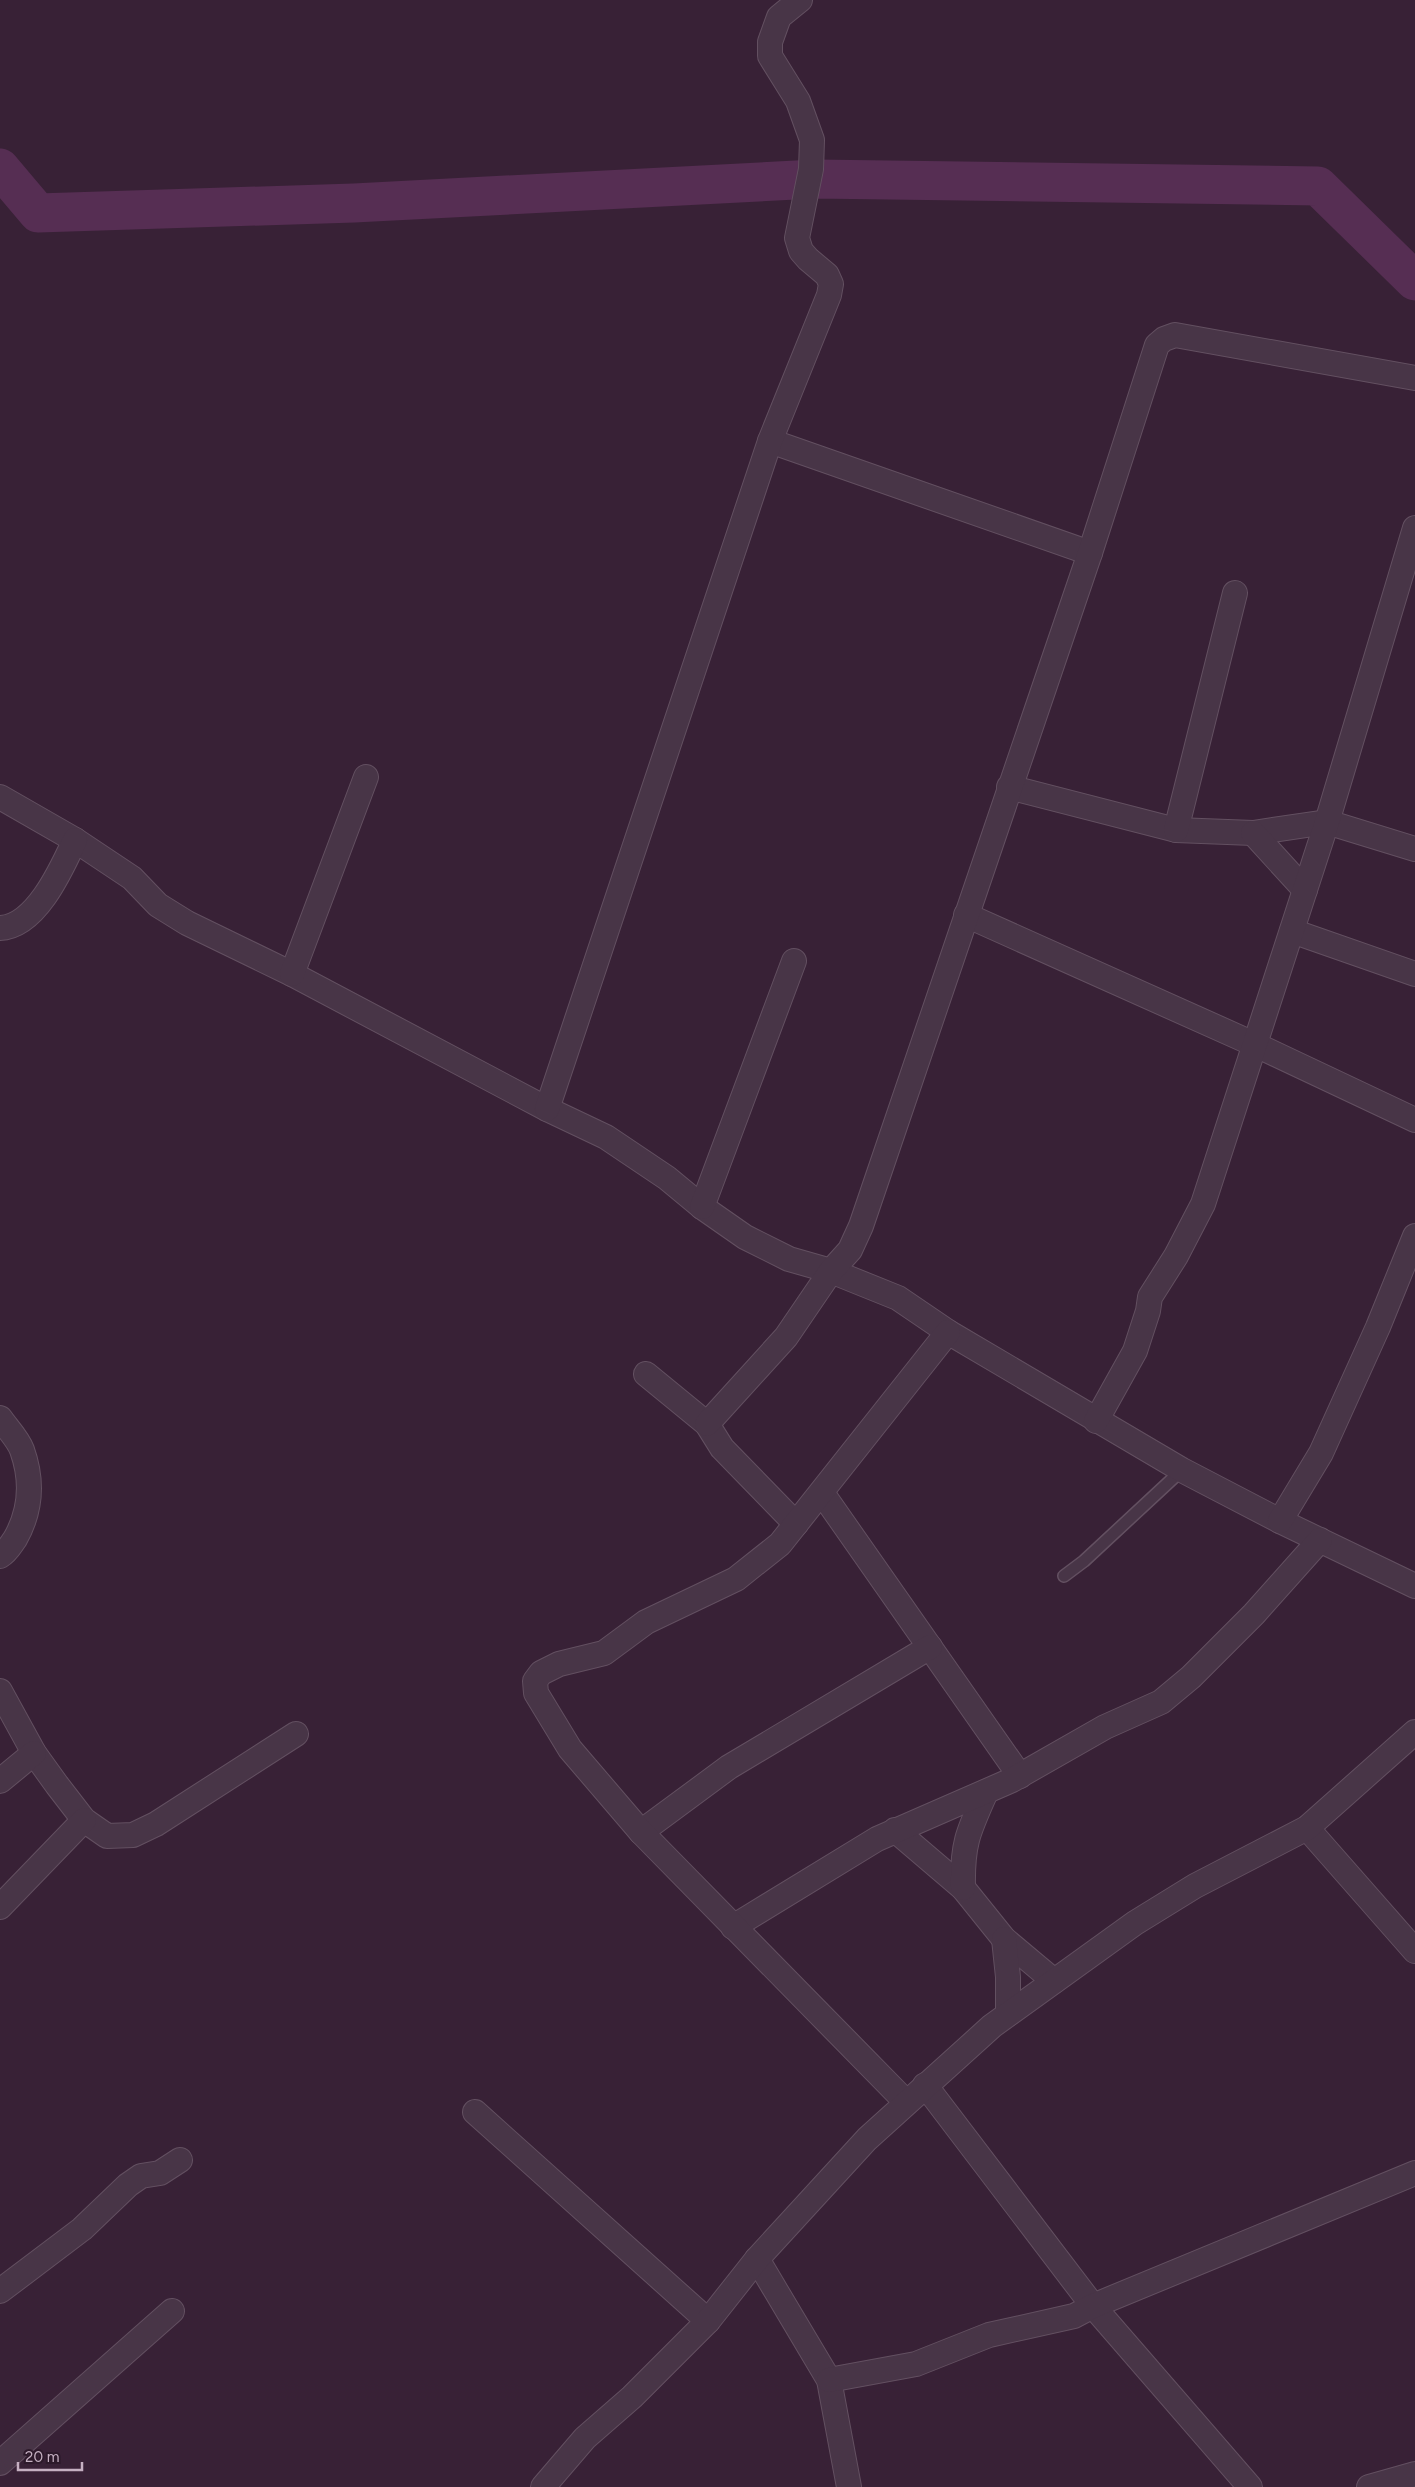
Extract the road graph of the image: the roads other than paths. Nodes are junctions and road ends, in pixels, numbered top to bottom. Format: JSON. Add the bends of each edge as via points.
{"nodes":[{"id":1,"x":800,"y":0,"type":"edge"},
{"id":2,"x":776,"y":9,"type":"edge"},
{"id":3,"x":1415,"y":378,"type":"edge"},
{"id":4,"x":770,"y":441,"type":"junction"},
{"id":5,"x":1415,"y":528,"type":"edge"},
{"id":6,"x":1090,"y":553,"type":"junction"},
{"id":7,"x":1235,"y":593,"type":"dead end"},
{"id":8,"x":366,"y":776,"type":"dead end"},
{"id":9,"x":1009,"y":787,"type":"junction"},
{"id":10,"x":0,"y":797,"type":"edge"},
{"id":11,"x":1327,"y":822,"type":"junction"},
{"id":12,"x":1176,"y":830,"type":"junction"},
{"id":13,"x":1253,"y":834,"type":"junction"},
{"id":14,"x":75,"y":840,"type":"junction"},
{"id":15,"x":1415,"y":849,"type":"edge"},
{"id":16,"x":1305,"y":890,"type":"junction"},
{"id":17,"x":966,"y":914,"type":"junction"},
{"id":18,"x":0,"y":928,"type":"edge"},
{"id":19,"x":1292,"y":931,"type":"junction"},
{"id":20,"x":794,"y":961,"type":"dead end"},
{"id":21,"x":292,"y":974,"type":"junction"},
{"id":22,"x":1415,"y":974,"type":"edge"},
{"id":23,"x":1256,"y":1045,"type":"junction"},
{"id":24,"x":547,"y":1109,"type":"junction"},
{"id":25,"x":1415,"y":1120,"type":"edge"},
{"id":26,"x":702,"y":1207,"type":"junction"},
{"id":27,"x":1415,"y":1236,"type":"edge"},
{"id":28,"x":831,"y":1271,"type":"junction"},
{"id":29,"x":948,"y":1332,"type":"junction"},
{"id":30,"x":646,"y":1374,"type":"dead end"},
{"id":31,"x":0,"y":1418,"type":"edge"},
{"id":32,"x":1096,"y":1421,"type":"junction"},
{"id":33,"x":707,"y":1424,"type":"junction"},
{"id":34,"x":1182,"y":1470,"type":"junction"},
{"id":35,"x":822,"y":1493,"type":"junction"},
{"id":36,"x":1280,"y":1521,"type":"junction"},
{"id":37,"x":796,"y":1524,"type":"junction"},
{"id":38,"x":1320,"y":1540,"type":"junction"},
{"id":39,"x":0,"y":1556,"type":"edge"},
{"id":40,"x":1064,"y":1576,"type":"dead end"},
{"id":41,"x":1415,"y":1586,"type":"edge"},
{"id":42,"x":930,"y":1647,"type":"junction"},
{"id":43,"x":0,"y":1691,"type":"edge"},
{"id":44,"x":1415,"y":1732,"type":"edge"},
{"id":45,"x":296,"y":1734,"type":"dead end"},
{"id":46,"x":34,"y":1753,"type":"junction"},
{"id":47,"x":1020,"y":1776,"type":"junction"},
{"id":48,"x":0,"y":1781,"type":"edge"},
{"id":49,"x":986,"y":1792,"type":"junction"},
{"id":50,"x":84,"y":1820,"type":"junction"},
{"id":51,"x":1307,"y":1828,"type":"junction"},
{"id":52,"x":895,"y":1830,"type":"junction"},
{"id":53,"x":641,"y":1832,"type":"junction"},
{"id":54,"x":963,"y":1888,"type":"junction"},
{"id":55,"x":0,"y":1908,"type":"edge"},
{"id":56,"x":733,"y":1927,"type":"junction"},
{"id":57,"x":1004,"y":1939,"type":"junction"},
{"id":58,"x":1415,"y":1950,"type":"edge"},
{"id":59,"x":1054,"y":1981,"type":"junction"},
{"id":60,"x":1008,"y":2014,"type":"junction"},
{"id":61,"x":925,"y":2084,"type":"junction"},
{"id":62,"x":906,"y":2102,"type":"junction"},
{"id":63,"x":475,"y":2112,"type":"dead end"},
{"id":64,"x":180,"y":2160,"type":"dead end"},
{"id":65,"x":1415,"y":2173,"type":"edge"},
{"id":66,"x":757,"y":2260,"type":"junction"},
{"id":67,"x":0,"y":2291,"type":"edge"},
{"id":68,"x":1093,"y":2306,"type":"junction"},
{"id":69,"x":172,"y":2311,"type":"dead end"},
{"id":70,"x":708,"y":2321,"type":"junction"},
{"id":71,"x":829,"y":2380,"type":"junction"},
{"id":72,"x":0,"y":2463,"type":"edge"},
{"id":73,"x":1415,"y":2474,"type":"edge"},
{"id":74,"x":544,"y":2487,"type":"edge"},
{"id":75,"x":849,"y":2487,"type":"edge"},
{"id":76,"x":1250,"y":2487,"type":"edge"},
{"id":77,"x":1369,"y":2487,"type":"edge"}],
"edges":[{"from":1,"to":2,"type":"street"},
{"from":2,"to":4,"type":"street","via":[[770,56],[798,101],[812,140],[811,169],[797,238],[802,251],[827,275],[831,284],[825,308]]},
{"from":3,"to":6,"type":"street","via":[[1175,335],[1164,338],[1150,364]]},
{"from":4,"to":6,"type":"street"},
{"from":4,"to":24,"type":"street"},
{"from":5,"to":11,"type":"street"},
{"from":6,"to":9,"type":"street"},
{"from":7,"to":12,"type":"street"},
{"from":8,"to":21,"type":"street"},
{"from":9,"to":12,"type":"street"},
{"from":9,"to":17,"type":"street"},
{"from":10,"to":14,"type":"street"},
{"from":11,"to":13,"type":"street"},
{"from":11,"to":15,"type":"street"},
{"from":11,"to":16,"type":"street"},
{"from":12,"to":13,"type":"street"},
{"from":13,"to":16,"type":"street"},
{"from":14,"to":18,"type":"street","via":[[60,874],[43,899],[27,916]]},
{"from":14,"to":21,"type":"street","via":[[132,878],[158,905],[187,923]]},
{"from":16,"to":19,"type":"street"},
{"from":17,"to":23,"type":"street"},
{"from":17,"to":28,"type":"street","via":[[861,1226],[850,1250]]},
{"from":19,"to":22,"type":"street"},
{"from":19,"to":23,"type":"street"},
{"from":20,"to":26,"type":"street"},
{"from":21,"to":24,"type":"street"},
{"from":23,"to":25,"type":"street"},
{"from":23,"to":32,"type":"street","via":[[1203,1204],[1150,1297],[1135,1351]]},
{"from":24,"to":26,"type":"street","via":[[606,1137],[667,1178]]},
{"from":26,"to":28,"type":"street","via":[[745,1236],[789,1259]]},
{"from":27,"to":36,"type":"street","via":[[1321,1453]]},
{"from":28,"to":29,"type":"street","via":[[898,1298]]},
{"from":28,"to":33,"type":"street","via":[[786,1338]]},
{"from":29,"to":32,"type":"street"},
{"from":29,"to":35,"type":"street"},
{"from":30,"to":33,"type":"street"},
{"from":31,"to":39,"type":"street","via":[[22,1449],[30,1493],[18,1534]]},
{"from":32,"to":34,"type":"street"},
{"from":33,"to":37,"type":"street","via":[[722,1448]]},
{"from":34,"to":36,"type":"street"},
{"from":34,"to":40,"type":"lane"},
{"from":35,"to":37,"type":"street"},
{"from":35,"to":42,"type":"street"},
{"from":36,"to":38,"type":"street"},
{"from":37,"to":53,"type":"street","via":[[780,1544],[736,1579],[646,1622],[604,1653],[559,1664],[541,1673],[535,1682],[536,1692],[570,1749]]},
{"from":38,"to":41,"type":"street"},
{"from":38,"to":47,"type":"street","via":[[1254,1614],[1161,1702],[1105,1727]]},
{"from":42,"to":47,"type":"street"},
{"from":42,"to":53,"type":"street","via":[[729,1768]]},
{"from":43,"to":46,"type":"street"},
{"from":44,"to":51,"type":"street"},
{"from":45,"to":50,"type":"street","via":[[156,1824],[133,1835],[107,1836]]},
{"from":46,"to":48,"type":"street"},
{"from":46,"to":50,"type":"street"},
{"from":47,"to":49,"type":"street"},
{"from":49,"to":52,"type":"street"},
{"from":49,"to":54,"type":"street","via":[[968,1832],[963,1854]]},
{"from":50,"to":55,"type":"street"},
{"from":51,"to":58,"type":"street"},
{"from":51,"to":59,"type":"street","via":[[1195,1886]]},
{"from":52,"to":54,"type":"street"},
{"from":52,"to":56,"type":"street"},
{"from":53,"to":56,"type":"street"},
{"from":54,"to":57,"type":"street"},
{"from":56,"to":62,"type":"street"},
{"from":57,"to":59,"type":"street"},
{"from":57,"to":60,"type":"street"},
{"from":59,"to":60,"type":"street"},
{"from":60,"to":61,"type":"street"},
{"from":61,"to":62,"type":"street"},
{"from":61,"to":68,"type":"street"},
{"from":62,"to":66,"type":"street","via":[[867,2139]]},
{"from":63,"to":70,"type":"street"},
{"from":64,"to":67,"type":"street","via":[[160,2173],[141,2176],[128,2185],[82,2229]]},
{"from":65,"to":68,"type":"street"},
{"from":66,"to":70,"type":"street"},
{"from":66,"to":71,"type":"street"},
{"from":68,"to":71,"type":"street","via":[[1074,2316],[989,2336],[916,2364]]},
{"from":68,"to":76,"type":"street"},
{"from":69,"to":72,"type":"street"},
{"from":70,"to":74,"type":"street","via":[[632,2397],[585,2438]]},
{"from":71,"to":75,"type":"street"},
{"from":73,"to":77,"type":"street"}]}
